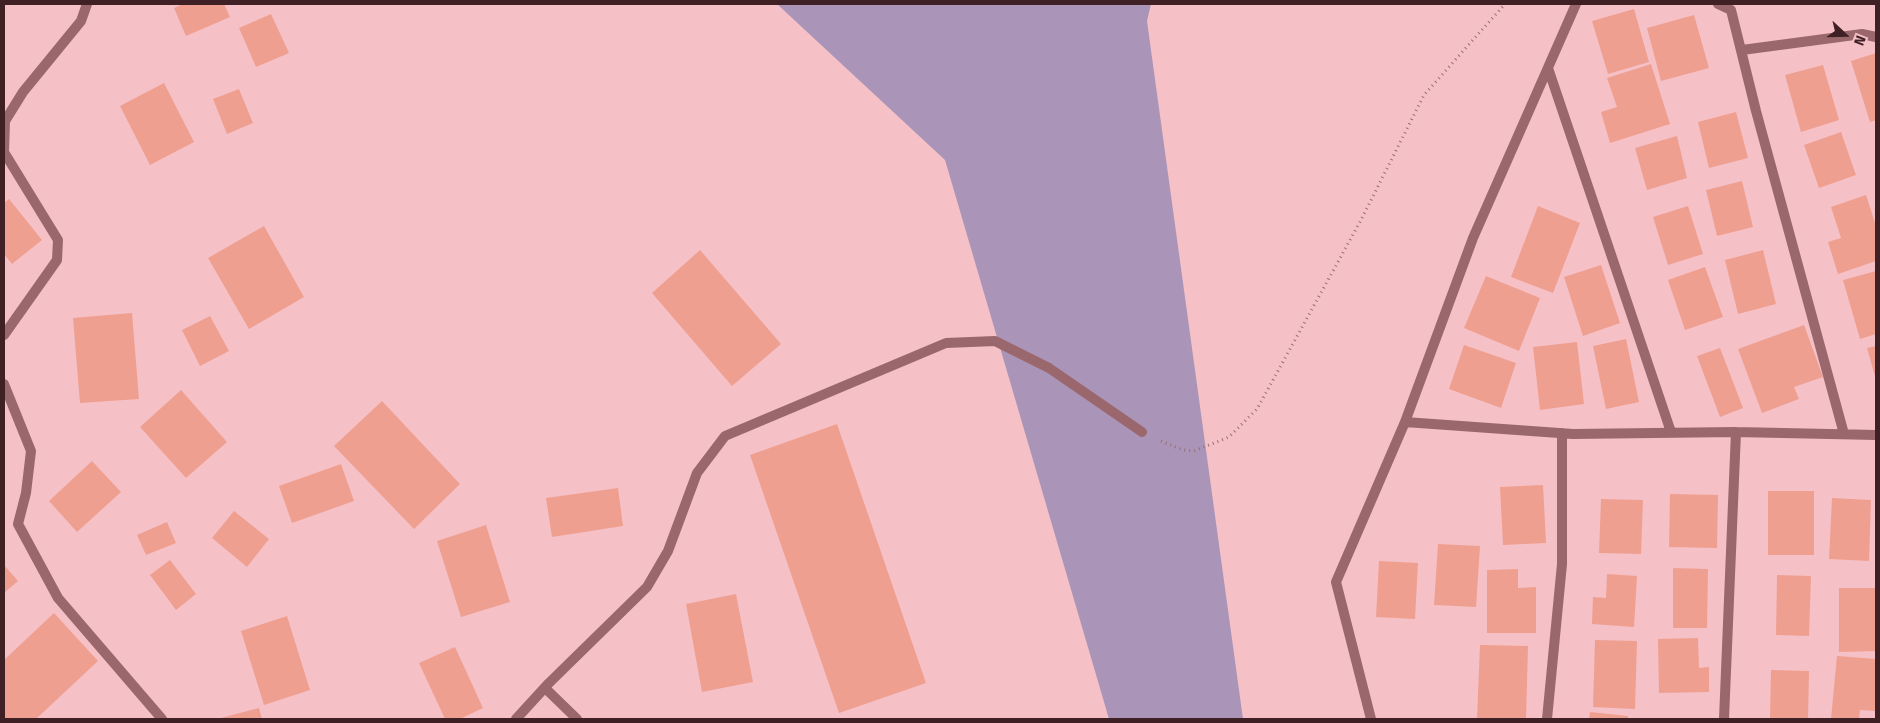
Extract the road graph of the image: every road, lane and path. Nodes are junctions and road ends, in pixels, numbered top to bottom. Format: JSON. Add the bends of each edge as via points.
{"nodes":[{"id":1,"x":87,"y":4,"type":"edge"},
{"id":2,"x":1505,"y":4,"type":"edge"},
{"id":3,"x":1576,"y":4,"type":"edge"},
{"id":4,"x":1718,"y":4,"type":"edge"},
{"id":5,"x":1876,"y":37,"type":"edge"},
{"id":6,"x":1742,"y":50,"type":"junction"},
{"id":7,"x":1548,"y":68,"type":"junction"},
{"id":8,"x":4,"y":122,"type":"edge"},
{"id":9,"x":4,"y":335,"type":"edge"},
{"id":10,"x":4,"y":384,"type":"edge"},
{"id":11,"x":1405,"y":422,"type":"junction"},
{"id":12,"x":1142,"y":432,"type":"joint"},
{"id":13,"x":1671,"y":432,"type":"junction"},
{"id":14,"x":1736,"y":432,"type":"junction"},
{"id":15,"x":1562,"y":433,"type":"junction"},
{"id":16,"x":1844,"y":434,"type":"junction"},
{"id":17,"x":1876,"y":435,"type":"edge"},
{"id":18,"x":545,"y":688,"type":"junction"},
{"id":19,"x":162,"y":719,"type":"edge"},
{"id":20,"x":516,"y":719,"type":"edge"},
{"id":21,"x":577,"y":719,"type":"edge"},
{"id":22,"x":1371,"y":719,"type":"edge"},
{"id":23,"x":1547,"y":719,"type":"edge"},
{"id":24,"x":1724,"y":719,"type":"edge"}],
"edges":[{"from":1,"to":8,"type":"street","via":[[81,21],[23,92]]},
{"from":2,"to":12,"type":"path","via":[[1424,95],[1361,220],[1257,409],[1229,437],[1194,451],[1183,450]]},
{"from":3,"to":7,"type":"street"},
{"from":4,"to":6,"type":"street","via":[[1731,10]]},
{"from":5,"to":6,"type":"street","via":[[1862,34]]},
{"from":6,"to":16,"type":"street"},
{"from":7,"to":11,"type":"street","via":[[1473,238]]},
{"from":7,"to":13,"type":"street"},
{"from":8,"to":9,"type":"street","via":[[4,152],[58,240],[57,260]]},
{"from":10,"to":19,"type":"street","via":[[31,451],[26,494],[18,524],[58,598]]},
{"from":11,"to":15,"type":"street"},
{"from":11,"to":22,"type":"street","via":[[1336,582]]},
{"from":12,"to":18,"type":"street","via":[[1049,368],[995,341],[946,343],[787,409],[725,436],[697,473],[668,551],[647,588]]},
{"from":13,"to":14,"type":"street"},
{"from":13,"to":15,"type":"street"},
{"from":14,"to":16,"type":"street"},
{"from":14,"to":24,"type":"street"},
{"from":15,"to":23,"type":"street","via":[[1562,564]]},
{"from":16,"to":17,"type":"street"},
{"from":18,"to":20,"type":"street"},
{"from":18,"to":21,"type":"street"}]}
